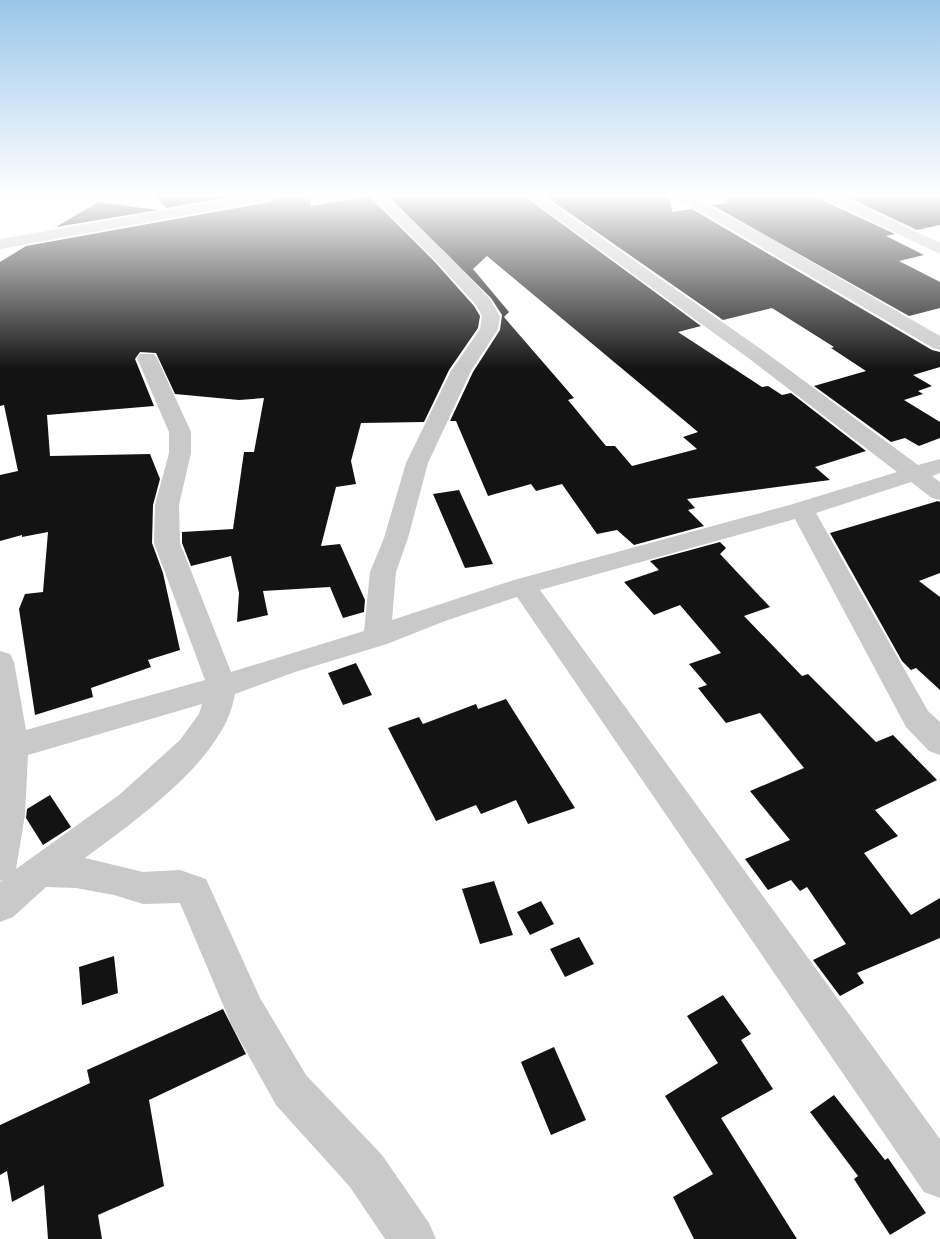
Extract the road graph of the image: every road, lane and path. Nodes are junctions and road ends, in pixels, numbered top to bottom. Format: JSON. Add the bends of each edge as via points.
{"nodes":[{"id":1,"x":438,"y":254,"type":"edge"},
{"id":2,"x":614,"y":254,"type":"edge"},
{"id":3,"x":786,"y":254,"type":"edge"},
{"id":4,"x":940,"y":344,"type":"edge"},
{"id":5,"x":147,"y":358,"type":"dead end"},
{"id":6,"x":940,"y":466,"type":"edge"},
{"id":7,"x":913,"y":473,"type":"junction"},
{"id":8,"x":940,"y":494,"type":"edge"},
{"id":9,"x":802,"y":509,"type":"junction"},
{"id":10,"x":523,"y":586,"type":"junction"},
{"id":11,"x":377,"y":637,"type":"junction"},
{"id":12,"x":0,"y":662,"type":"edge"},
{"id":13,"x":222,"y":687,"type":"junction"},
{"id":14,"x":940,"y":742,"type":"edge"},
{"id":15,"x":6,"y":748,"type":"edge"},
{"id":16,"x":0,"y":865,"type":"edge"},
{"id":17,"x":40,"y":870,"type":"junction"},
{"id":18,"x":0,"y":904,"type":"edge"},
{"id":19,"x":940,"y":1176,"type":"edge"},
{"id":20,"x":413,"y":1239,"type":"edge"}],
"edges":[{"from":1,"to":11,"type":"street","via":[[484,303],[491,316],[489,329],[461,371],[417,463],[383,572]]},
{"from":2,"to":7,"type":"street","via":[[758,356]]},
{"from":3,"to":4,"type":"street"},
{"from":5,"to":13,"type":"street","via":[[180,432],[180,453],[167,505],[167,542]]},
{"from":6,"to":7,"type":"street"},
{"from":7,"to":8,"type":"street"},
{"from":7,"to":9,"type":"street"},
{"from":9,"to":10,"type":"street"},
{"from":9,"to":14,"type":"street","via":[[917,719]]},
{"from":10,"to":11,"type":"street"},
{"from":10,"to":19,"type":"street"},
{"from":11,"to":13,"type":"street"},
{"from":12,"to":15,"type":"street"},
{"from":13,"to":15,"type":"street"},
{"from":13,"to":17,"type":"street","via":[[213,718],[191,749],[131,805]]},
{"from":15,"to":16,"type":"street","via":[[9,826]]},
{"from":17,"to":18,"type":"street"},
{"from":17,"to":20,"type":"street","via":[[76,872],[143,888],[180,886],[193,891],[246,1012],[291,1090],[366,1171]]}]}
